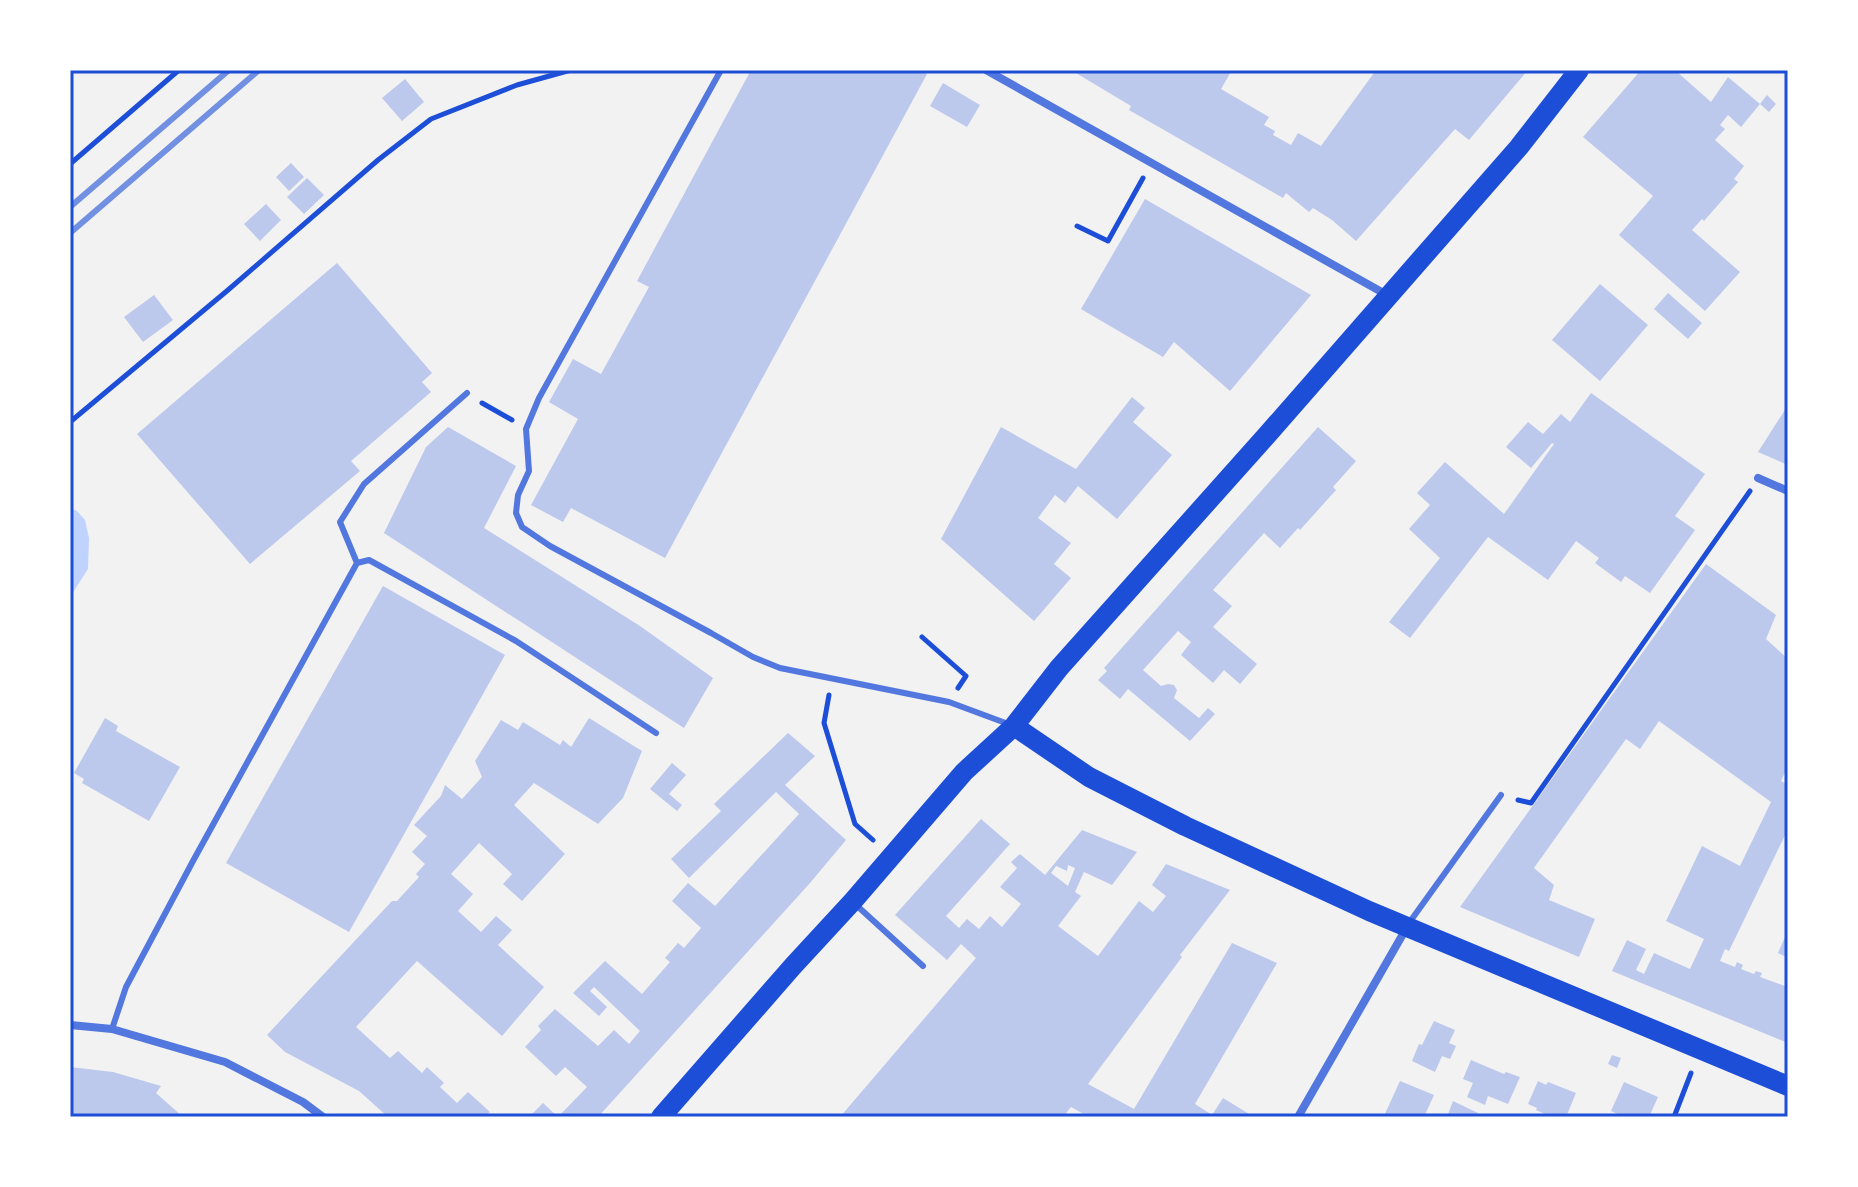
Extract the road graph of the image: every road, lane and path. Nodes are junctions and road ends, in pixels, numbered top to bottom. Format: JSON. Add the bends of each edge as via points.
{"nodes":[{"id":1,"x":179,"y":70,"type":"edge"},
{"id":2,"x":571,"y":70,"type":"edge"},
{"id":3,"x":721,"y":70,"type":"edge"},
{"id":4,"x":986,"y":70,"type":"edge"},
{"id":5,"x":1579,"y":70,"type":"edge"},
{"id":6,"x":1152,"y":163,"type":"junction"},
{"id":7,"x":70,"y":164,"type":"edge"},
{"id":8,"x":1077,"y":226,"type":"dead end"},
{"id":9,"x":1388,"y":296,"type":"junction"},
{"id":10,"x":467,"y":393,"type":"joint"},
{"id":11,"x":70,"y":422,"type":"edge"},
{"id":12,"x":526,"y":429,"type":"junction"},
{"id":13,"x":1758,"y":478,"type":"joint"},
{"id":14,"x":1788,"y":491,"type":"edge"},
{"id":15,"x":357,"y":563,"type":"junction"},
{"id":16,"x":922,"y":637,"type":"dead end"},
{"id":17,"x":831,"y":679,"type":"junction"},
{"id":18,"x":949,"y":702,"type":"junction"},
{"id":19,"x":1014,"y":726,"type":"junction"},
{"id":20,"x":656,"y":733,"type":"dead end"},
{"id":21,"x":1501,"y":795,"type":"joint"},
{"id":22,"x":892,"y":856,"type":"junction"},
{"id":23,"x":853,"y":901,"type":"junction"},
{"id":24,"x":1407,"y":926,"type":"junction"},
{"id":25,"x":923,"y":966,"type":"dead end"},
{"id":26,"x":70,"y":1025,"type":"edge"},
{"id":27,"x":112,"y":1029,"type":"junction"},
{"id":28,"x":1700,"y":1050,"type":"junction"},
{"id":29,"x":1788,"y":1086,"type":"edge"},
{"id":30,"x":323,"y":1117,"type":"edge"},
{"id":31,"x":661,"y":1117,"type":"edge"},
{"id":32,"x":1298,"y":1117,"type":"edge"},
{"id":33,"x":1674,"y":1117,"type":"edge"}],
"edges":[{"from":1,"to":7,"type":"path"},
{"from":2,"to":11,"type":"path","via":[[431,119]]},
{"from":3,"to":12,"type":"lane"},
{"from":4,"to":6,"type":"street"},
{"from":5,"to":9,"type":"main road"},
{"from":6,"to":8,"type":"path","via":[[1108,241]]},
{"from":6,"to":9,"type":"street"},
{"from":9,"to":19,"type":"main road","via":[[1059,668]]},
{"from":10,"to":12,"type":"path"},
{"from":10,"to":15,"type":"lane","via":[[364,484],[340,522]]},
{"from":12,"to":17,"type":"lane","via":[[529,471],[516,513],[522,527],[753,657]]},
{"from":13,"to":14,"type":"street"},
{"from":13,"to":21,"type":"path","via":[[1531,803]]},
{"from":15,"to":20,"type":"lane","via":[[369,560],[516,641]]},
{"from":15,"to":27,"type":"lane","via":[[126,987]]},
{"from":16,"to":18,"type":"path","via":[[966,676]]},
{"from":17,"to":18,"type":"lane"},
{"from":17,"to":22,"type":"path","via":[[824,723],[855,824]]},
{"from":18,"to":19,"type":"lane"},
{"from":19,"to":22,"type":"main road","via":[[964,772]]},
{"from":19,"to":24,"type":"main road","via":[[1130,798]]},
{"from":21,"to":24,"type":"lane"},
{"from":22,"to":23,"type":"main road"},
{"from":23,"to":25,"type":"lane"},
{"from":23,"to":31,"type":"main road"},
{"from":24,"to":28,"type":"main road"},
{"from":24,"to":32,"type":"street"},
{"from":26,"to":27,"type":"street"},
{"from":27,"to":30,"type":"street","via":[[225,1062]]},
{"from":28,"to":29,"type":"main road"},
{"from":28,"to":33,"type":"path"}]}
